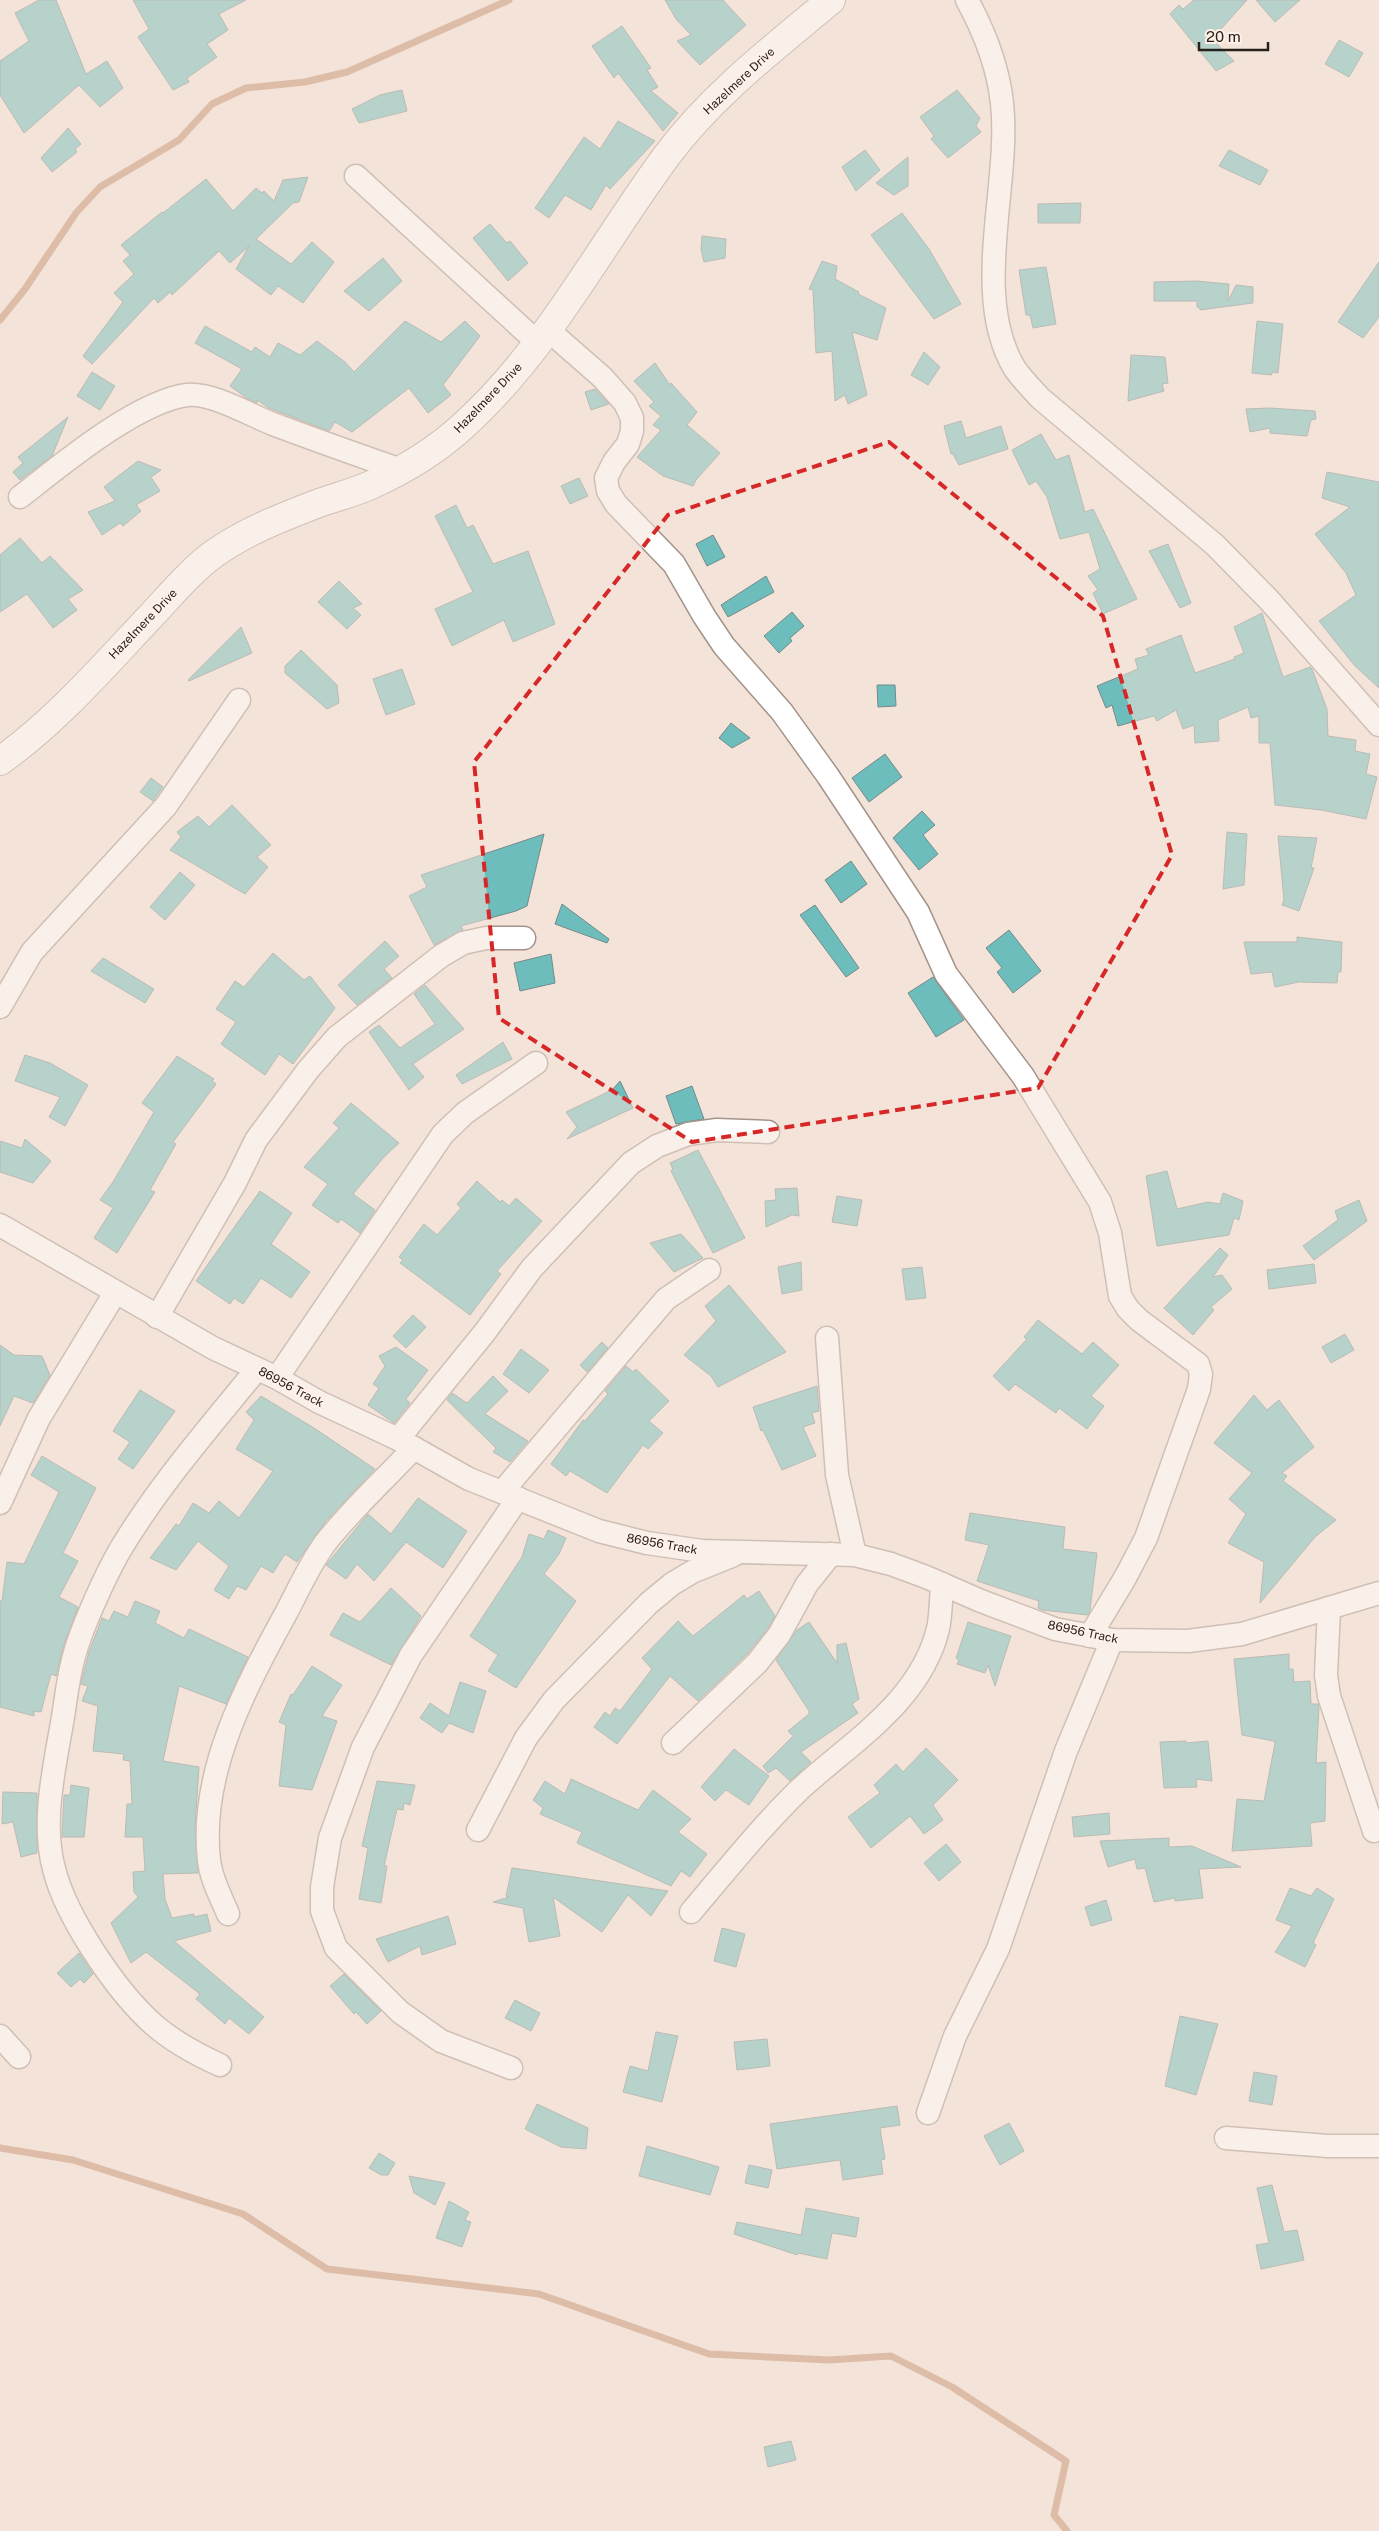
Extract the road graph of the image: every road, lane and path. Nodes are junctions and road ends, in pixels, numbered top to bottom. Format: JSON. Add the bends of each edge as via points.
{"nodes":[{"id":1,"x":831,"y":0,"type":"edge"},
{"id":2,"x":973,"y":3,"type":"edge"},
{"id":3,"x":356,"y":176,"type":"dead end"},
{"id":4,"x":543,"y":336,"type":"junction"},
{"id":5,"x":401,"y":470,"type":"junction"},
{"id":6,"x":20,"y":497,"type":"dead end"},
{"id":7,"x":239,"y":700,"type":"dead end"},
{"id":8,"x":1379,"y":725,"type":"edge"},
{"id":9,"x":0,"y":761,"type":"edge"},
{"id":10,"x":524,"y":938,"type":"dead end"},
{"id":11,"x":0,"y":1007,"type":"edge"},
{"id":12,"x":536,"y":1063,"type":"dead end"},
{"id":13,"x":768,"y":1132,"type":"dead end"},
{"id":14,"x":0,"y":1225,"type":"edge"},
{"id":15,"x":709,"y":1270,"type":"dead end"},
{"id":16,"x":115,"y":1293,"type":"junction"},
{"id":17,"x":158,"y":1317,"type":"junction"},
{"id":18,"x":827,"y":1338,"type":"dead end"},
{"id":19,"x":257,"y":1369,"type":"junction"},
{"id":20,"x":277,"y":1378,"type":"junction"},
{"id":21,"x":406,"y":1444,"type":"junction"},
{"id":22,"x":510,"y":1495,"type":"junction"},
{"id":23,"x":0,"y":1503,"type":"edge"},
{"id":24,"x":739,"y":1553,"type":"junction"},
{"id":25,"x":831,"y":1554,"type":"junction"},
{"id":26,"x":855,"y":1556,"type":"junction"},
{"id":27,"x":942,"y":1584,"type":"junction"},
{"id":28,"x":1379,"y":1593,"type":"edge"},
{"id":29,"x":1329,"y":1608,"type":"junction"},
{"id":30,"x":1090,"y":1636,"type":"junction"},
{"id":31,"x":1112,"y":1640,"type":"junction"},
{"id":32,"x":673,"y":1743,"type":"dead end"},
{"id":33,"x":478,"y":1830,"type":"dead end"},
{"id":34,"x":1374,"y":1831,"type":"dead end"},
{"id":35,"x":691,"y":1912,"type":"dead end"},
{"id":36,"x":228,"y":1914,"type":"dead end"},
{"id":37,"x":0,"y":2036,"type":"edge"},
{"id":38,"x":19,"y":2057,"type":"dead end"},
{"id":39,"x":220,"y":2066,"type":"dead end"},
{"id":40,"x":511,"y":2068,"type":"dead end"},
{"id":41,"x":928,"y":2113,"type":"dead end"},
{"id":42,"x":1226,"y":2138,"type":"dead end"},
{"id":43,"x":1379,"y":2146,"type":"edge"}],
"edges":[{"from":1,"to":4,"type":"street","name":"Hazelmere Drive","via":[[756,63],[670,152]]},
{"from":2,"to":8,"type":"street","via":[[997,71],[1002,104],[1004,148],[995,254],[995,310],[1003,343],[1016,370],[1040,398],[1215,545],[1269,600]]},
{"from":3,"to":4,"type":"street"},
{"from":4,"to":5,"type":"street","name":"Hazelmere Drive","via":[[500,389],[464,426],[420,461]]},
{"from":4,"to":30,"type":"street","via":[[603,378],[625,403],[632,418],[632,431],[628,444],[606,478],[608,491],[616,504],[674,564],[724,646],[782,712],[828,776],[918,912],[946,974],[1023,1076],[1100,1202],[1110,1233],[1120,1296],[1128,1309],[1198,1364],[1201,1374],[1199,1389],[1146,1538]]},
{"from":5,"to":6,"type":"street","via":[[236,408],[189,395],[170,398],[152,406],[83,449]]},
{"from":5,"to":9,"type":"street","name":"Hazelmere Drive","via":[[371,485],[259,528],[213,554],[82,688],[20,747]]},
{"from":7,"to":11,"type":"street","via":[[166,806],[32,952]]},
{"from":10,"to":17,"type":"street","via":[[486,938],[463,943],[441,956],[337,1037],[256,1140]]},
{"from":12,"to":20,"type":"street","via":[[465,1113],[443,1134]]},
{"from":13,"to":21,"type":"street","via":[[717,1130],[688,1134],[657,1146],[631,1163],[532,1268]]},
{"from":14,"to":16,"type":"street","name":"86956 Track"},
{"from":15,"to":22,"type":"street","via":[[666,1299]]},
{"from":16,"to":17,"type":"street","name":"86956 Track"},
{"from":16,"to":23,"type":"street","via":[[40,1418]]},
{"from":17,"to":19,"type":"street","name":"86956 Track"},
{"from":18,"to":26,"type":"street","via":[[838,1475]]},
{"from":19,"to":20,"type":"street","name":"86956 Track"},
{"from":19,"to":39,"type":"street","via":[[166,1480],[119,1552],[94,1606],[73,1659],[49,1824],[53,1867],[82,1935],[129,1998],[153,2024],[184,2048]]},
{"from":20,"to":21,"type":"street","name":"86956 Track"},
{"from":21,"to":22,"type":"street","name":"86956 Track","via":[[468,1478]]},
{"from":21,"to":36,"type":"street","via":[[325,1543],[250,1682],[233,1722],[219,1760],[208,1839],[209,1862]]},
{"from":22,"to":24,"type":"street","name":"86956 Track","via":[[599,1531],[647,1543]]},
{"from":22,"to":40,"type":"street","via":[[411,1655],[363,1747],[330,1838],[322,1887],[322,1911],[336,1948],[400,2012],[441,2041]]},
{"from":24,"to":25,"type":"street","name":"86956 Track"},
{"from":24,"to":33,"type":"street","via":[[672,1584],[649,1603],[554,1700],[526,1738]]},
{"from":25,"to":26,"type":"street","name":"86956 Track"},
{"from":25,"to":32,"type":"street","via":[[807,1584],[779,1635],[757,1663]]},
{"from":26,"to":27,"type":"street","name":"86956 Track","via":[[891,1564]]},
{"from":27,"to":30,"type":"street","name":"86956 Track","via":[[1055,1629]]},
{"from":27,"to":35,"type":"street","via":[[938,1628],[929,1656],[915,1682],[890,1711],[793,1797],[753,1838]]},
{"from":28,"to":29,"type":"street","name":"86956 Track"},
{"from":29,"to":31,"type":"street","name":"86956 Track","via":[[1233,1635],[1188,1641]]},
{"from":29,"to":34,"type":"street","via":[[1328,1696]]},
{"from":30,"to":31,"type":"street","name":"86956 Track"},
{"from":31,"to":41,"type":"street","via":[[1066,1751],[998,1949],[955,2036]]},
{"from":37,"to":38,"type":"street"},
{"from":42,"to":43,"type":"street","via":[[1328,2146]]}]}
